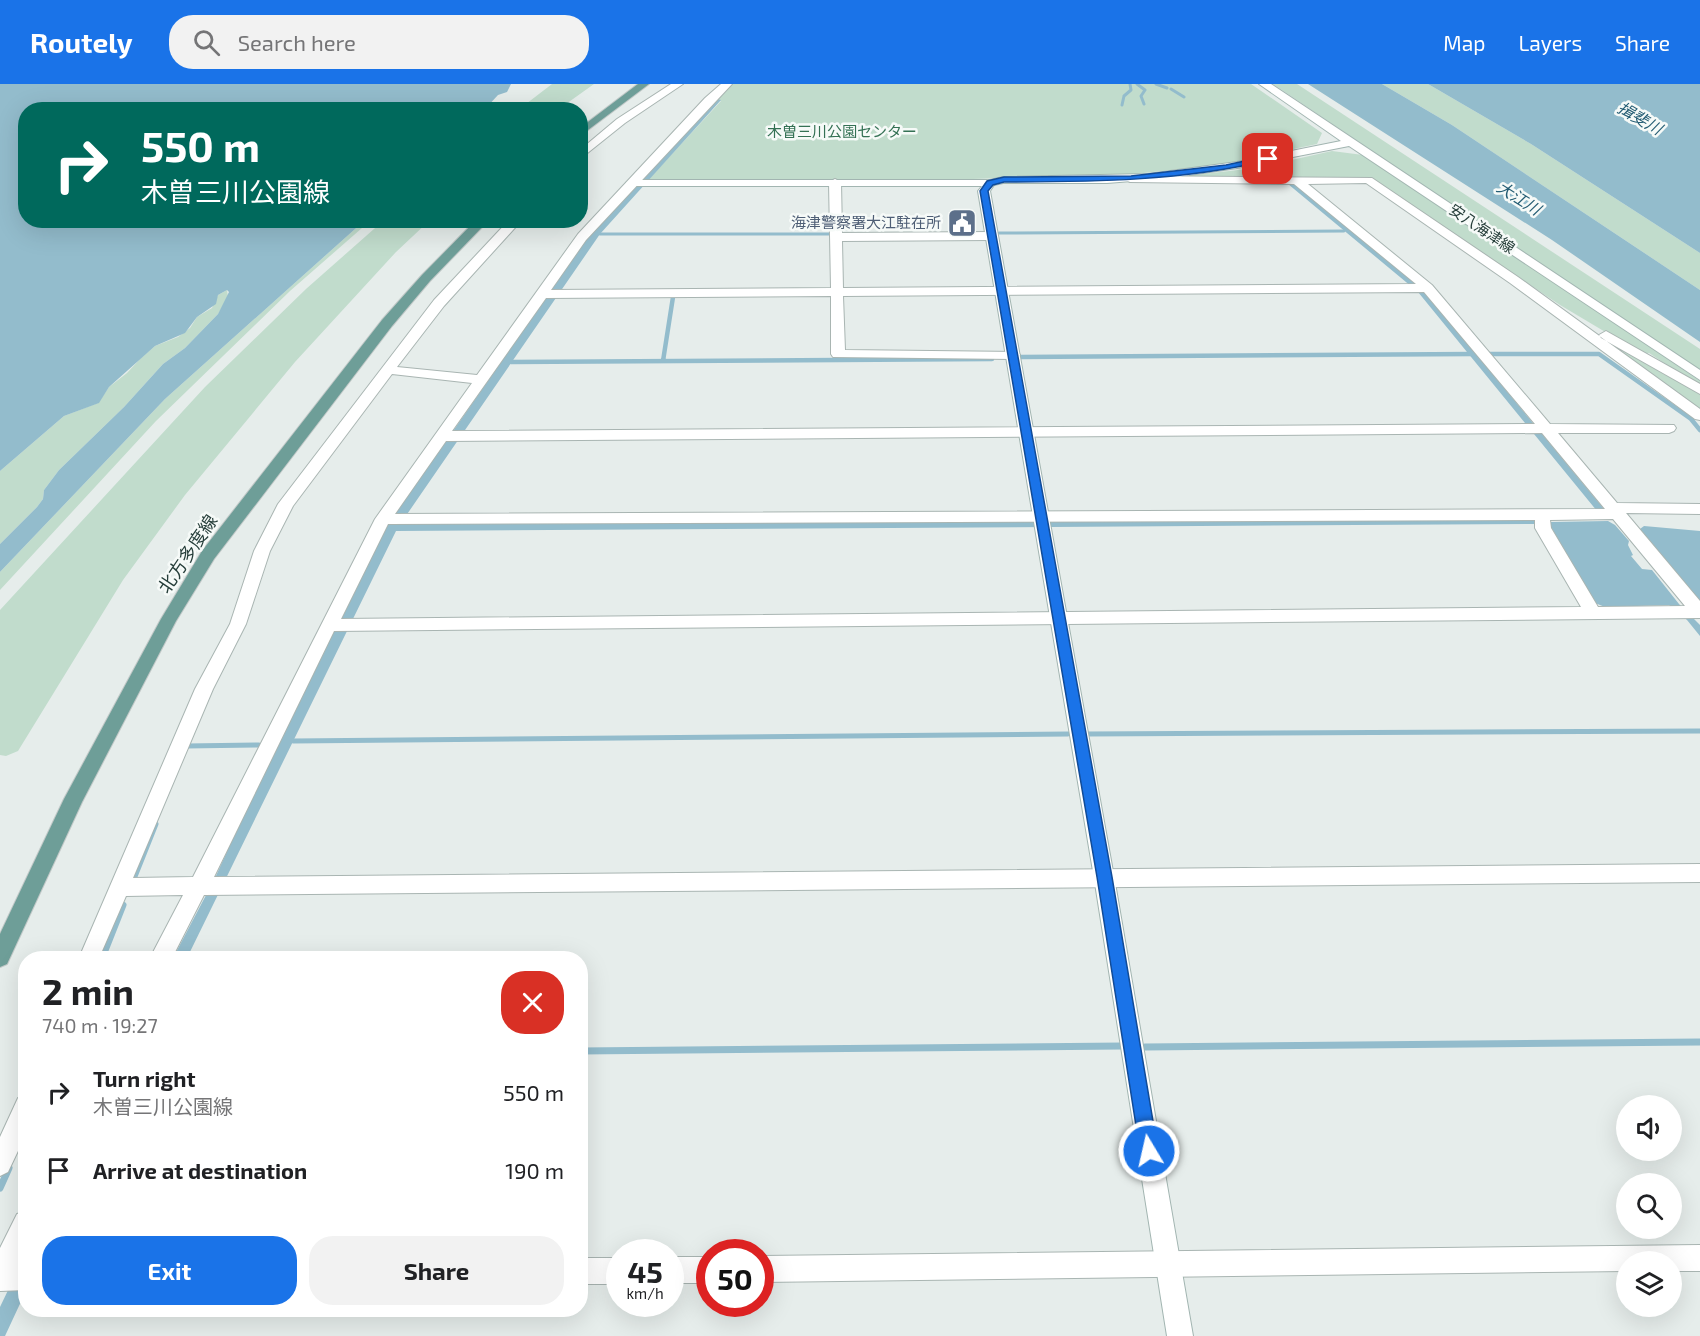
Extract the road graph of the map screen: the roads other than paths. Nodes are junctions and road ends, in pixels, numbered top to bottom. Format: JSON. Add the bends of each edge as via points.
{"nodes":[{"id":1,"x":644,"y":84,"type":"edge"},
{"id":2,"x":678,"y":84,"type":"edge"},
{"id":3,"x":727,"y":84,"type":"edge"},
{"id":4,"x":1264,"y":84,"type":"edge"},
{"id":5,"x":588,"y":126,"type":"edge"},
{"id":6,"x":1350,"y":142,"type":"junction"},
{"id":7,"x":588,"y":149,"type":"edge"},
{"id":8,"x":1131,"y":179,"type":"junction"},
{"id":9,"x":1297,"y":181,"type":"junction"},
{"id":10,"x":835,"y":182,"type":"junction"},
{"id":11,"x":639,"y":183,"type":"junction"},
{"id":12,"x":990,"y":183,"type":"junction"},
{"id":13,"x":475,"y":228,"type":"edge"},
{"id":14,"x":509,"y":228,"type":"edge"},
{"id":15,"x":835,"y":234,"type":"junction"},
{"id":16,"x":990,"y":234,"type":"junction"},
{"id":17,"x":1514,"y":280,"type":"junction"},
{"id":18,"x":1421,"y":288,"type":"junction"},
{"id":19,"x":836,"y":292,"type":"junction"},
{"id":20,"x":1000,"y":292,"type":"junction"},
{"id":21,"x":543,"y":294,"type":"junction"},
{"id":22,"x":1013,"y":355,"type":"junction"},
{"id":23,"x":388,"y":369,"type":"junction"},
{"id":24,"x":1700,"y":376,"type":"edge"},
{"id":25,"x":482,"y":380,"type":"junction"},
{"id":26,"x":1700,"y":390,"type":"edge"},
{"id":27,"x":1700,"y":416,"type":"edge"},
{"id":28,"x":1669,"y":428,"type":"dead end"},
{"id":29,"x":1539,"y":429,"type":"junction"},
{"id":30,"x":1026,"y":432,"type":"junction"},
{"id":31,"x":450,"y":436,"type":"junction"},
{"id":32,"x":1700,"y":509,"type":"edge"},
{"id":33,"x":1614,"y":511,"type":"junction"},
{"id":34,"x":386,"y":519,"type":"junction"},
{"id":35,"x":1543,"y":520,"type":"junction"},
{"id":36,"x":1041,"y":523,"type":"junction"},
{"id":37,"x":1692,"y":612,"type":"edge"},
{"id":38,"x":1593,"y":613,"type":"junction"},
{"id":39,"x":1058,"y":618,"type":"junction"},
{"id":40,"x":332,"y":625,"type":"junction"},
{"id":41,"x":1700,"y":873,"type":"edge"},
{"id":42,"x":1104,"y":877,"type":"junction"},
{"id":43,"x":201,"y":886,"type":"junction"},
{"id":44,"x":119,"y":887,"type":"junction"},
{"id":45,"x":92,"y":951,"type":"edge"},
{"id":46,"x":164,"y":951,"type":"edge"},
{"id":47,"x":0,"y":957,"type":"edge"},
{"id":48,"x":18,"y":1124,"type":"edge"},
{"id":49,"x":0,"y":1164,"type":"edge"},
{"id":50,"x":18,"y":1247,"type":"edge"},
{"id":51,"x":1700,"y":1258,"type":"edge"},
{"id":52,"x":1168,"y":1265,"type":"junction"},
{"id":53,"x":774,"y":1269,"type":"edge"},
{"id":54,"x":588,"y":1271,"type":"edge"},
{"id":55,"x":606,"y":1271,"type":"edge"},
{"id":56,"x":8,"y":1277,"type":"edge"},
{"id":57,"x":1180,"y":1336,"type":"edge"}],
"edges":[{"from":1,"to":5,"type":"main road"},
{"from":2,"to":7,"type":"street","via":[[621,121]]},
{"from":3,"to":11,"type":"street"},
{"from":4,"to":6,"type":"street","name":"安八海津線"},
{"from":6,"to":8,"type":"street","via":[[1226,167]]},
{"from":6,"to":24,"type":"street","name":"安八海津線"},
{"from":8,"to":9,"type":"street"},
{"from":8,"to":12,"type":"street"},
{"from":9,"to":17,"type":"street","via":[[1368,180]]},
{"from":9,"to":18,"type":"street"},
{"from":10,"to":11,"type":"street"},
{"from":10,"to":12,"type":"street"},
{"from":10,"to":15,"type":"street"},
{"from":11,"to":21,"type":"street","via":[[582,237]]},
{"from":12,"to":16,"type":"street","via":[[984,191]]},
{"from":13,"to":47,"type":"main road","name":"北方多度線","via":[[387,323],[208,555],[169,619],[74,799]]},
{"from":14,"to":23,"type":"street","via":[[439,303]]},
{"from":15,"to":16,"type":"street"},
{"from":15,"to":19,"type":"street"},
{"from":16,"to":20,"type":"street"},
{"from":17,"to":26,"type":"street"},
{"from":17,"to":27,"type":"street"},
{"from":18,"to":20,"type":"street"},
{"from":18,"to":29,"type":"street"},
{"from":19,"to":20,"type":"street"},
{"from":19,"to":21,"type":"street"},
{"from":19,"to":22,"type":"street","via":[[838,354]]},
{"from":20,"to":22,"type":"street"},
{"from":21,"to":25,"type":"street"},
{"from":22,"to":30,"type":"street"},
{"from":23,"to":25,"type":"street"},
{"from":23,"to":44,"type":"street","via":[[286,504],[262,552],[238,624],[204,689]]},
{"from":25,"to":31,"type":"street"},
{"from":28,"to":29,"type":"street"},
{"from":29,"to":30,"type":"street"},
{"from":29,"to":33,"type":"street"},
{"from":30,"to":31,"type":"street"},
{"from":30,"to":36,"type":"street"},
{"from":31,"to":34,"type":"street"},
{"from":32,"to":33,"type":"street"},
{"from":33,"to":35,"type":"street"},
{"from":33,"to":37,"type":"street"},
{"from":34,"to":36,"type":"street"},
{"from":34,"to":40,"type":"street"},
{"from":35,"to":36,"type":"street"},
{"from":35,"to":38,"type":"street"},
{"from":36,"to":39,"type":"street"},
{"from":37,"to":38,"type":"street"},
{"from":38,"to":39,"type":"street"},
{"from":39,"to":40,"type":"street"},
{"from":39,"to":42,"type":"street"},
{"from":40,"to":43,"type":"street"},
{"from":41,"to":42,"type":"street"},
{"from":42,"to":43,"type":"street"},
{"from":42,"to":52,"type":"street"},
{"from":43,"to":44,"type":"street"},
{"from":43,"to":46,"type":"street"},
{"from":44,"to":45,"type":"street"},
{"from":48,"to":49,"type":"street"},
{"from":50,"to":56,"type":"street"},
{"from":51,"to":52,"type":"street"},
{"from":52,"to":53,"type":"street"},
{"from":52,"to":57,"type":"street"},
{"from":54,"to":55,"type":"street"}]}
